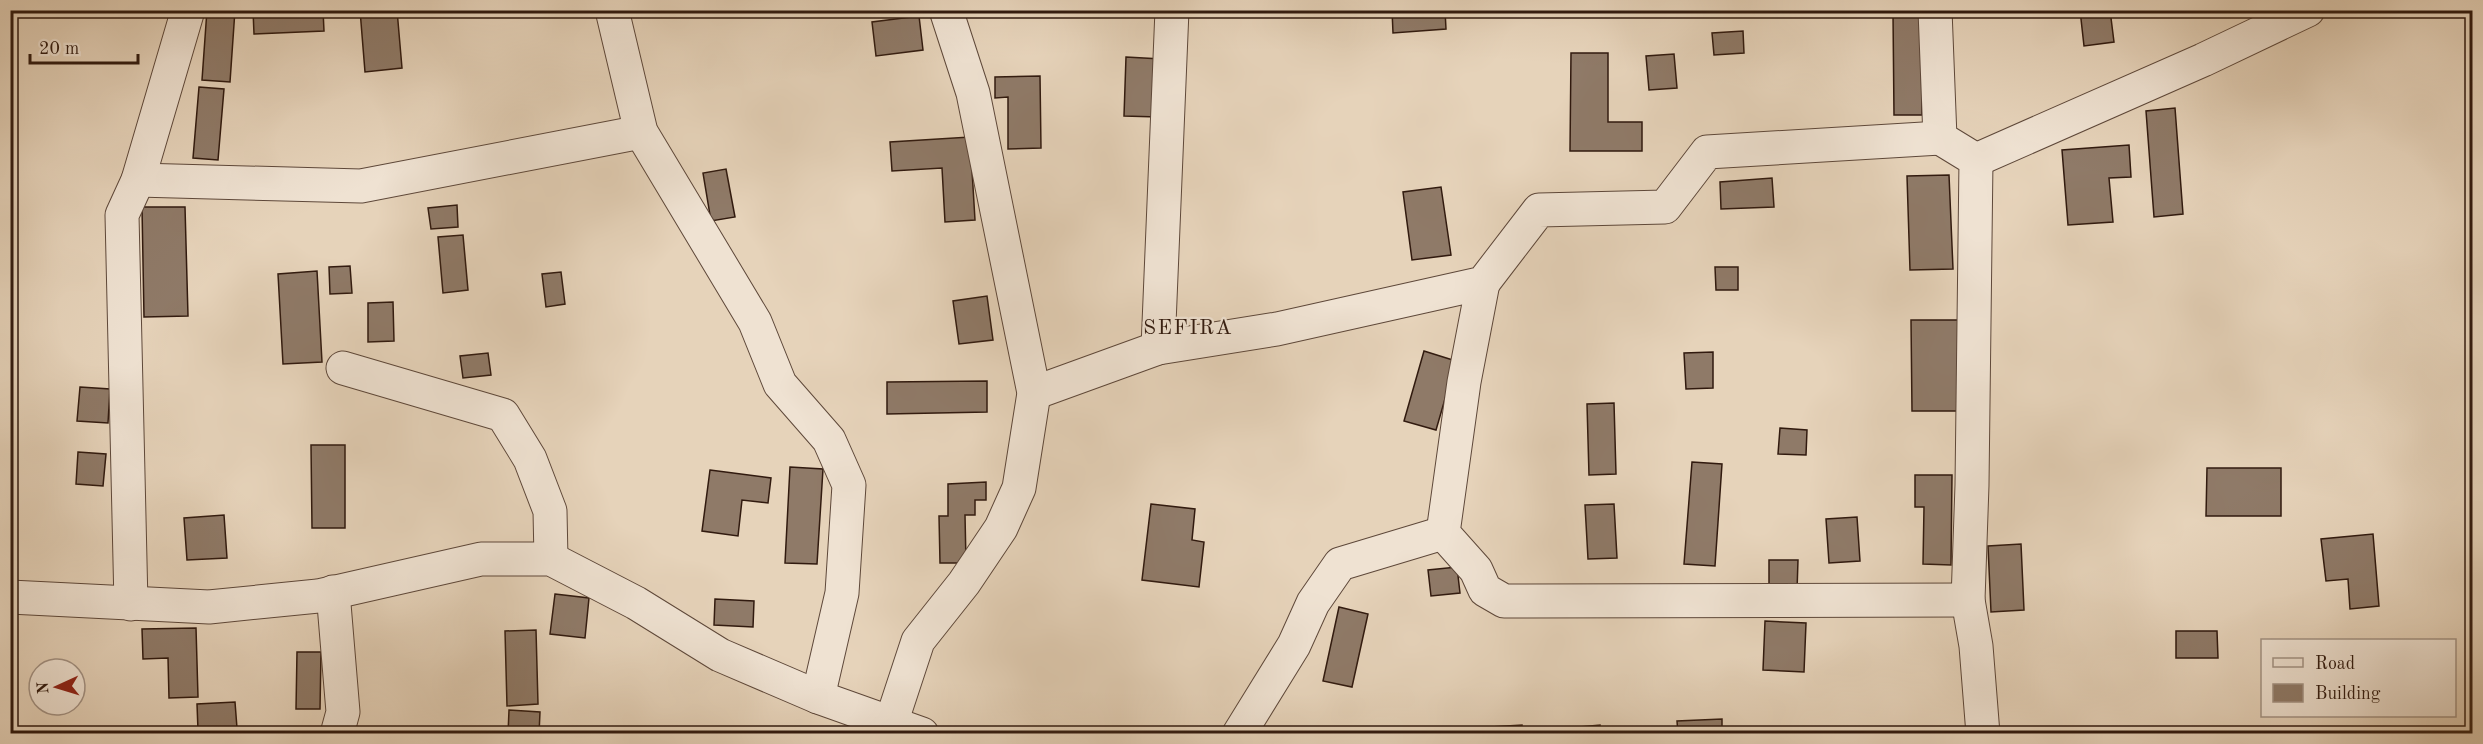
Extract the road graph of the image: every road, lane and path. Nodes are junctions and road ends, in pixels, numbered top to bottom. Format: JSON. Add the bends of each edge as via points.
{"nodes":[{"id":1,"x":188,"y":10,"type":"edge"},
{"id":2,"x":612,"y":10,"type":"edge"},
{"id":3,"x":946,"y":10,"type":"edge"},
{"id":4,"x":1172,"y":10,"type":"edge"},
{"id":5,"x":1935,"y":10,"type":"edge"},
{"id":6,"x":2308,"y":10,"type":"edge"},
{"id":7,"x":641,"y":132,"type":"junction"},
{"id":8,"x":1940,"y":138,"type":"junction"},
{"id":9,"x":1976,"y":160,"type":"junction"},
{"id":10,"x":138,"y":180,"type":"junction"},
{"id":11,"x":1483,"y":283,"type":"junction"},
{"id":12,"x":1158,"y":348,"type":"junction"},
{"id":13,"x":343,"y":368,"type":"dead end"},
{"id":14,"x":1035,"y":393,"type":"junction"},
{"id":15,"x":1443,"y":533,"type":"junction"},
{"id":16,"x":551,"y":560,"type":"junction"},
{"id":17,"x":333,"y":592,"type":"junction"},
{"id":18,"x":10,"y":597,"type":"edge"},
{"id":19,"x":1968,"y":600,"type":"junction"},
{"id":20,"x":131,"y":604,"type":"junction"},
{"id":21,"x":818,"y":697,"type":"junction"},
{"id":22,"x":891,"y":723,"type":"junction"},
{"id":23,"x":337,"y":734,"type":"edge"},
{"id":24,"x":922,"y":734,"type":"edge"},
{"id":25,"x":1239,"y":734,"type":"edge"},
{"id":26,"x":1983,"y":734,"type":"edge"}],
"edges":[{"from":1,"to":10,"type":"street"},
{"from":2,"to":7,"type":"street"},
{"from":3,"to":14,"type":"street","via":[[973,93]]},
{"from":4,"to":12,"type":"street"},
{"from":5,"to":8,"type":"street"},
{"from":6,"to":9,"type":"street"},
{"from":7,"to":10,"type":"street","via":[[361,186]]},
{"from":7,"to":21,"type":"street","via":[[755,322],[780,384],[829,440],[849,485],[842,593]]},
{"from":8,"to":9,"type":"street"},
{"from":8,"to":11,"type":"street","via":[[1707,152],[1665,207],[1539,210]]},
{"from":9,"to":19,"type":"street"},
{"from":10,"to":20,"type":"street","via":[[122,215]]},
{"from":11,"to":12,"type":"street","via":[[1277,329]]},
{"from":11,"to":15,"type":"street","via":[[1464,382]]},
{"from":12,"to":14,"type":"street"},
{"from":13,"to":16,"type":"street","via":[[503,415],[530,459],[550,511]]},
{"from":14,"to":22,"type":"street","via":[[1019,488],[1001,528],[918,641]]},
{"from":15,"to":19,"type":"street","via":[[1476,570],[1485,590],[1504,601]]},
{"from":15,"to":25,"type":"street","via":[[1340,564],[1313,603],[1294,645]]},
{"from":16,"to":17,"type":"street","via":[[481,559]]},
{"from":16,"to":21,"type":"street","via":[[636,603],[720,656]]},
{"from":17,"to":20,"type":"street","via":[[209,608]]},
{"from":17,"to":23,"type":"street","via":[[342,712]]},
{"from":18,"to":20,"type":"street"},
{"from":19,"to":26,"type":"street"},
{"from":21,"to":22,"type":"street"},
{"from":22,"to":24,"type":"street"}]}
